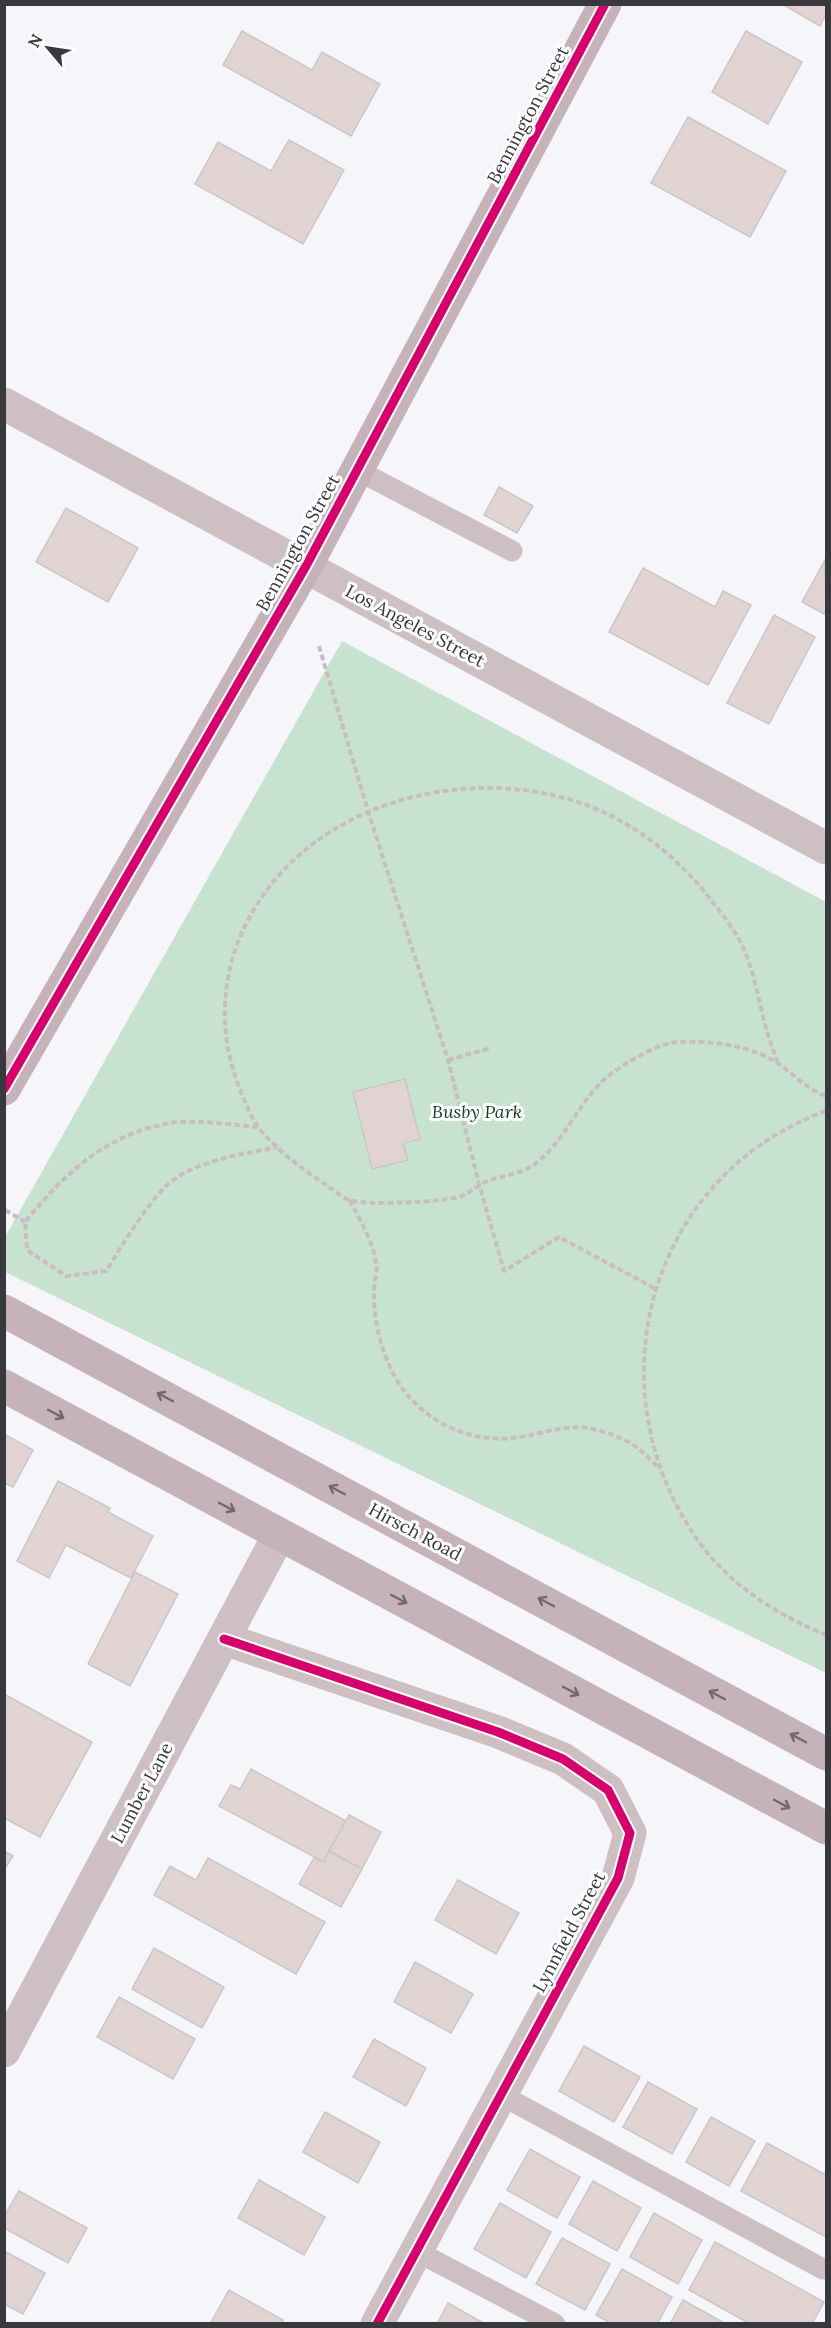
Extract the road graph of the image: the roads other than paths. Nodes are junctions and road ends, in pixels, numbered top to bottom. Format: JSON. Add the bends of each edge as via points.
{"nodes":[{"id":1,"x":605,"y":4,"type":"edge"},
{"id":2,"x":4,"y":404,"type":"edge"},
{"id":3,"x":357,"y":470,"type":"junction"},
{"id":4,"x":512,"y":551,"type":"dead end"},
{"id":5,"x":306,"y":566,"type":"junction"},
{"id":6,"x":826,"y":848,"type":"edge"},
{"id":7,"x":4,"y":1089,"type":"edge"},
{"id":8,"x":4,"y":1311,"type":"edge"},
{"id":9,"x":4,"y":1386,"type":"edge"},
{"id":10,"x":279,"y":1535,"type":"junction"},
{"id":11,"x":224,"y":1639,"type":"junction"},
{"id":12,"x":826,"y":1754,"type":"edge"},
{"id":13,"x":826,"y":1828,"type":"edge"},
{"id":14,"x":4,"y":2050,"type":"edge"},
{"id":15,"x":501,"y":2095,"type":"junction"},
{"id":16,"x":416,"y":2251,"type":"junction"},
{"id":17,"x":823,"y":2269,"type":"dead end"},
{"id":18,"x":377,"y":2324,"type":"edge"},
{"id":19,"x":555,"y":2324,"type":"edge"}],
"edges":[{"from":1,"to":3,"type":"main road","name":"Bennington Street"},
{"from":2,"to":5,"type":"street","name":"Los Angeles Street"},
{"from":3,"to":4,"type":"lane"},
{"from":3,"to":5,"type":"main road","name":"Bennington Street"},
{"from":5,"to":6,"type":"street","name":"Los Angeles Street"},
{"from":5,"to":7,"type":"main road","name":"Bennington Street"},
{"from":12,"to":8,"type":"main road","name":"Hirsch Road","one_way":true},
{"from":9,"to":10,"type":"main road","one_way":true},
{"from":10,"to":11,"type":"street","name":"Lumber Lane"},
{"from":10,"to":13,"type":"main road","one_way":true},
{"from":11,"to":14,"type":"street","name":"Lumber Lane"},
{"from":11,"to":15,"type":"street","name":"Lynnfield Street","via":[[498,1732],[563,1759],[608,1790],[630,1833],[618,1878]]},
{"from":15,"to":16,"type":"street","name":"Lynnfield Street"},
{"from":15,"to":17,"type":"lane"},
{"from":16,"to":18,"type":"street","name":"Lynnfield Street"},
{"from":16,"to":19,"type":"lane"}]}
